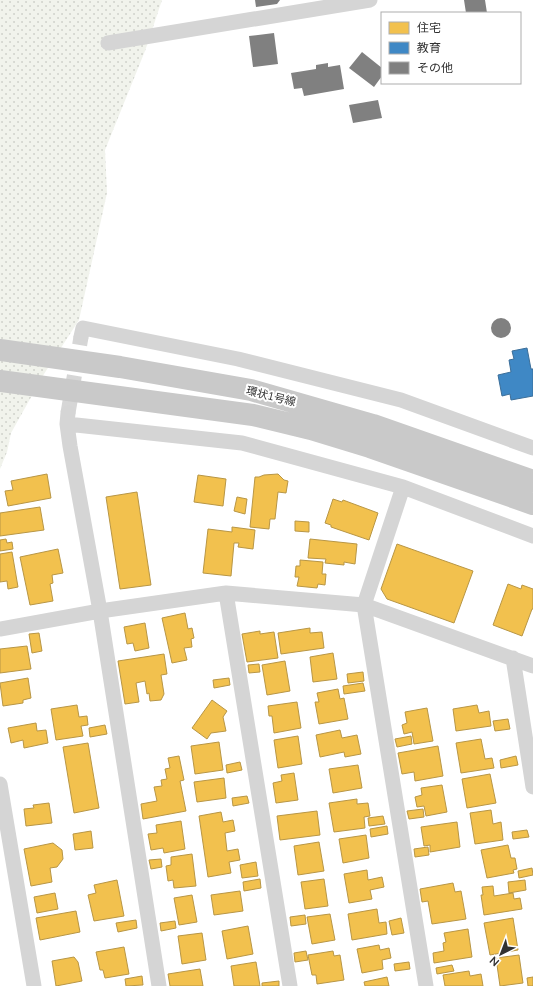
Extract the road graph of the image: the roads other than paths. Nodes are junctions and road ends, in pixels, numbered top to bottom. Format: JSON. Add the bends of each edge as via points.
{"nodes":[{"id":1,"x":370,"y":0,"type":"edge"},
{"id":2,"x":108,"y":43,"type":"dead end"},
{"id":3,"x":81,"y":337,"type":"dead end"},
{"id":4,"x":0,"y":350,"type":"edge"},
{"id":5,"x":0,"y":380,"type":"edge"},
{"id":6,"x":533,"y":448,"type":"edge"},
{"id":7,"x":533,"y":480,"type":"edge"},
{"id":8,"x":403,"y":487,"type":"junction"},
{"id":9,"x":533,"y":504,"type":"edge"},
{"id":10,"x":533,"y":536,"type":"edge"},
{"id":11,"x":226,"y":593,"type":"junction"},
{"id":12,"x":364,"y":605,"type":"junction"},
{"id":13,"x":100,"y":610,"type":"junction"},
{"id":14,"x":0,"y":629,"type":"edge"},
{"id":15,"x":513,"y":658,"type":"junction"},
{"id":16,"x":533,"y":666,"type":"edge"},
{"id":17,"x":0,"y":784,"type":"edge"},
{"id":18,"x":533,"y":787,"type":"edge"},
{"id":19,"x":34,"y":986,"type":"edge"},
{"id":20,"x":159,"y":986,"type":"edge"},
{"id":21,"x":290,"y":986,"type":"edge"},
{"id":22,"x":426,"y":986,"type":"edge"}],
"edges":[{"from":1,"to":2,"type":"street"},
{"from":3,"to":6,"type":"street","via":[[83,328],[245,360],[401,400]]},
{"from":4,"to":7,"type":"main road","name":"環状1号線","via":[[120,367],[252,390],[373,424]]},
{"from":5,"to":9,"type":"main road","name":"環状1号線","via":[[253,415],[370,447]]},
{"from":8,"to":10,"type":"street"},
{"from":8,"to":12,"type":"street"},
{"from":8,"to":13,"type":"street","via":[[242,443],[68,419],[70,446]]},
{"from":11,"to":12,"type":"street"},
{"from":11,"to":13,"type":"street"},
{"from":11,"to":21,"type":"street"},
{"from":12,"to":15,"type":"street"},
{"from":12,"to":22,"type":"street"},
{"from":13,"to":14,"type":"street"},
{"from":13,"to":20,"type":"street"},
{"from":15,"to":16,"type":"street"},
{"from":15,"to":18,"type":"street"},
{"from":17,"to":19,"type":"street"}]}
